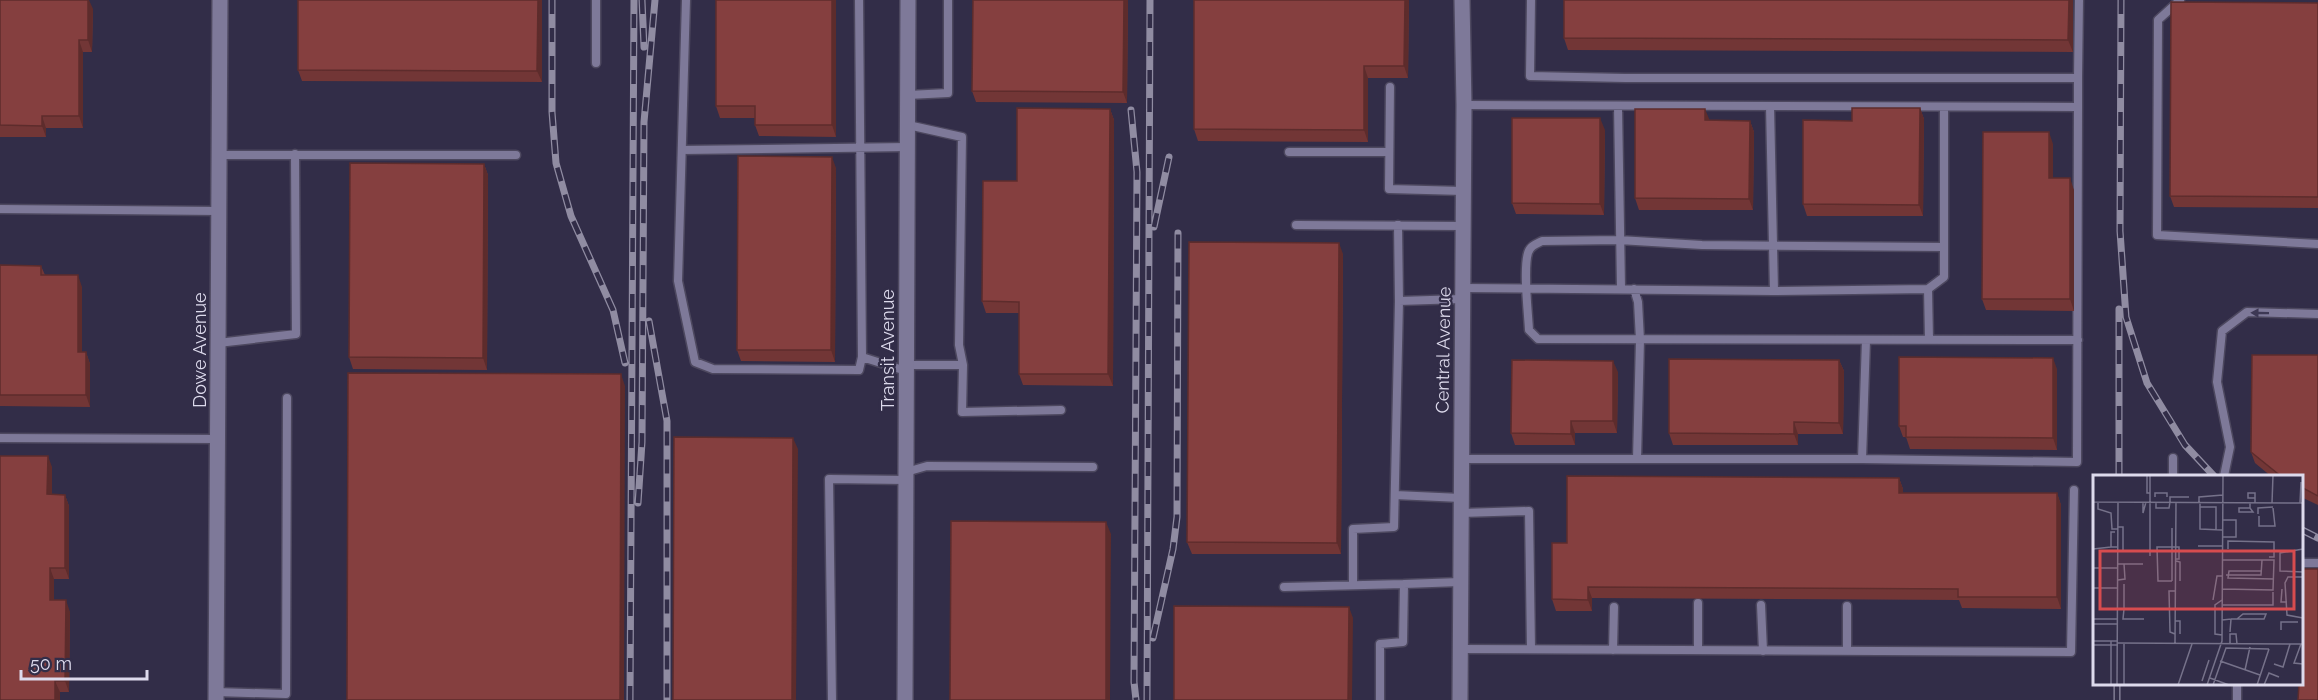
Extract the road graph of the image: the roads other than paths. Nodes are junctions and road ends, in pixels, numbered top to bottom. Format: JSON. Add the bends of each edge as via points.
{"nodes":[{"id":1,"x":220,"y":0,"type":"edge"},
{"id":2,"x":596,"y":0,"type":"edge"},
{"id":3,"x":686,"y":0,"type":"edge"},
{"id":4,"x":860,"y":0,"type":"edge"},
{"id":5,"x":908,"y":0,"type":"edge"},
{"id":6,"x":948,"y":0,"type":"edge"},
{"id":7,"x":1462,"y":0,"type":"edge"},
{"id":8,"x":1531,"y":0,"type":"edge"},
{"id":9,"x":2079,"y":0,"type":"edge"},
{"id":10,"x":2180,"y":0,"type":"edge"},
{"id":11,"x":596,"y":63,"type":"dead end"},
{"id":12,"x":2078,"y":78,"type":"junction"},
{"id":13,"x":1390,"y":87,"type":"dead end"},
{"id":14,"x":908,"y":96,"type":"junction"},
{"id":15,"x":1464,"y":105,"type":"junction"},
{"id":16,"x":1618,"y":106,"type":"junction"},
{"id":17,"x":1770,"y":106,"type":"junction"},
{"id":18,"x":1944,"y":107,"type":"junction"},
{"id":19,"x":2078,"y":107,"type":"junction"},
{"id":20,"x":908,"y":125,"type":"junction"},
{"id":21,"x":908,"y":147,"type":"junction"},
{"id":22,"x":860,"y":149,"type":"junction"},
{"id":23,"x":682,"y":150,"type":"junction"},
{"id":24,"x":1289,"y":152,"type":"dead end"},
{"id":25,"x":1389,"y":152,"type":"junction"},
{"id":26,"x":219,"y":154,"type":"junction"},
{"id":27,"x":296,"y":154,"type":"junction"},
{"id":28,"x":516,"y":154,"type":"dead end"},
{"id":29,"x":1463,"y":191,"type":"junction"},
{"id":30,"x":0,"y":209,"type":"edge"},
{"id":31,"x":219,"y":211,"type":"junction"},
{"id":32,"x":1296,"y":225,"type":"dead end"},
{"id":33,"x":1398,"y":225,"type":"junction"},
{"id":34,"x":1463,"y":226,"type":"junction"},
{"id":35,"x":1619,"y":240,"type":"junction"},
{"id":36,"x":2318,"y":244,"type":"edge"},
{"id":37,"x":1773,"y":246,"type":"junction"},
{"id":38,"x":1944,"y":247,"type":"junction"},
{"id":39,"x":1527,"y":288,"type":"junction"},
{"id":40,"x":1621,"y":288,"type":"junction"},
{"id":41,"x":1634,"y":289,"type":"junction"},
{"id":42,"x":1928,"y":289,"type":"junction"},
{"id":43,"x":1774,"y":291,"type":"junction"},
{"id":44,"x":1463,"y":294,"type":"junction"},
{"id":45,"x":1399,"y":301,"type":"junction"},
{"id":46,"x":2318,"y":314,"type":"edge"},
{"id":47,"x":1640,"y":340,"type":"junction"},
{"id":48,"x":1866,"y":340,"type":"junction"},
{"id":49,"x":1929,"y":340,"type":"junction"},
{"id":50,"x":2078,"y":340,"type":"junction"},
{"id":51,"x":218,"y":343,"type":"junction"},
{"id":52,"x":862,"y":357,"type":"junction"},
{"id":53,"x":963,"y":365,"type":"junction"},
{"id":54,"x":906,"y":368,"type":"junction"},
{"id":55,"x":287,"y":398,"type":"dead end"},
{"id":56,"x":1061,"y":410,"type":"dead end"},
{"id":57,"x":0,"y":438,"type":"edge"},
{"id":58,"x":218,"y":439,"type":"junction"},
{"id":59,"x":2173,"y":458,"type":"dead end"},
{"id":60,"x":1461,"y":459,"type":"junction"},
{"id":61,"x":1637,"y":459,"type":"junction"},
{"id":62,"x":1862,"y":459,"type":"junction"},
{"id":63,"x":1093,"y":467,"type":"dead end"},
{"id":64,"x":2173,"y":475,"type":"edge"},
{"id":65,"x":2224,"y":475,"type":"edge"},
{"id":66,"x":906,"y":476,"type":"junction"},
{"id":67,"x":2074,"y":490,"type":"dead end"},
{"id":68,"x":1395,"y":495,"type":"junction"},
{"id":69,"x":1461,"y":505,"type":"junction"},
{"id":70,"x":2303,"y":562,"type":"edge"},
{"id":71,"x":2318,"y":563,"type":"edge"},
{"id":72,"x":1460,"y":582,"type":"junction"},
{"id":73,"x":1404,"y":584,"type":"junction"},
{"id":74,"x":1353,"y":585,"type":"junction"},
{"id":75,"x":1284,"y":587,"type":"dead end"},
{"id":76,"x":1698,"y":603,"type":"edge"},
{"id":77,"x":1761,"y":604,"type":"edge"},
{"id":78,"x":1847,"y":606,"type":"edge"},
{"id":79,"x":1614,"y":607,"type":"dead end"},
{"id":80,"x":1460,"y":649,"type":"junction"},
{"id":81,"x":1531,"y":649,"type":"junction"},
{"id":82,"x":1613,"y":650,"type":"junction"},
{"id":83,"x":1698,"y":650,"type":"junction"},
{"id":84,"x":1763,"y":651,"type":"junction"},
{"id":85,"x":1847,"y":651,"type":"junction"},
{"id":86,"x":216,"y":696,"type":"edge"},
{"id":87,"x":286,"y":697,"type":"edge"},
{"id":88,"x":832,"y":700,"type":"edge"},
{"id":89,"x":905,"y":700,"type":"edge"},
{"id":90,"x":1380,"y":700,"type":"edge"},
{"id":91,"x":1460,"y":700,"type":"edge"}],
"edges":[{"from":1,"to":26,"type":"street","name":"Dowe Avenue"},
{"from":2,"to":11,"type":"lane"},
{"from":3,"to":23,"type":"lane"},
{"from":4,"to":22,"type":"lane"},
{"from":5,"to":14,"type":"street","name":"Transit Avenue"},
{"from":6,"to":14,"type":"lane","via":[[948,93]]},
{"from":7,"to":15,"type":"street","name":"Central Avenue"},
{"from":8,"to":12,"type":"lane","via":[[1530,76]]},
{"from":9,"to":12,"type":"lane"},
{"from":10,"to":36,"type":"lane","via":[[2158,20],[2157,235]]},
{"from":12,"to":19,"type":"lane"},
{"from":13,"to":25,"type":"lane"},
{"from":14,"to":20,"type":"street","name":"Transit Avenue"},
{"from":15,"to":16,"type":"lane"},
{"from":15,"to":29,"type":"street","name":"Central Avenue"},
{"from":16,"to":17,"type":"lane"},
{"from":16,"to":35,"type":"lane"},
{"from":17,"to":18,"type":"lane"},
{"from":17,"to":37,"type":"lane"},
{"from":18,"to":19,"type":"lane"},
{"from":18,"to":38,"type":"lane"},
{"from":19,"to":50,"type":"lane"},
{"from":20,"to":21,"type":"street","name":"Transit Avenue"},
{"from":20,"to":53,"type":"lane","via":[[962,137],[959,345]]},
{"from":21,"to":22,"type":"lane"},
{"from":21,"to":54,"type":"street","name":"Transit Avenue"},
{"from":22,"to":23,"type":"lane"},
{"from":22,"to":52,"type":"lane"},
{"from":23,"to":52,"type":"lane","via":[[678,281],[695,362],[713,369],[859,370]]},
{"from":24,"to":25,"type":"lane"},
{"from":25,"to":29,"type":"lane","via":[[1389,189]]},
{"from":26,"to":27,"type":"lane"},
{"from":26,"to":31,"type":"street","name":"Dowe Avenue"},
{"from":27,"to":28,"type":"lane"},
{"from":27,"to":51,"type":"lane","via":[[296,334]]},
{"from":29,"to":34,"type":"street","name":"Central Avenue"},
{"from":30,"to":31,"type":"lane"},
{"from":31,"to":51,"type":"street","name":"Dowe Avenue"},
{"from":32,"to":33,"type":"lane"},
{"from":33,"to":34,"type":"lane"},
{"from":33,"to":45,"type":"lane"},
{"from":34,"to":44,"type":"street","name":"Central Avenue"},
{"from":35,"to":37,"type":"lane"},
{"from":35,"to":39,"type":"lane","via":[[1533,245],[1528,252]]},
{"from":35,"to":40,"type":"lane"},
{"from":37,"to":38,"type":"lane"},
{"from":37,"to":43,"type":"lane"},
{"from":38,"to":42,"type":"lane","via":[[1944,277]]},
{"from":39,"to":40,"type":"lane"},
{"from":39,"to":44,"type":"lane"},
{"from":39,"to":47,"type":"lane","via":[[1529,330],[1538,339]]},
{"from":40,"to":41,"type":"lane"},
{"from":41,"to":43,"type":"lane"},
{"from":41,"to":47,"type":"lane"},
{"from":42,"to":43,"type":"lane"},
{"from":42,"to":49,"type":"lane"},
{"from":44,"to":45,"type":"lane"},
{"from":44,"to":60,"type":"street","name":"Central Avenue"},
{"from":45,"to":68,"type":"lane"},
{"from":46,"to":65,"type":"lane","one_way":true,"via":[[2247,312],[2222,331],[2217,382],[2229,447]]},
{"from":47,"to":48,"type":"lane"},
{"from":47,"to":61,"type":"lane"},
{"from":48,"to":49,"type":"lane"},
{"from":48,"to":62,"type":"lane"},
{"from":49,"to":50,"type":"lane"},
{"from":50,"to":62,"type":"lane","via":[[2077,462]]},
{"from":51,"to":58,"type":"street","name":"Dowe Avenue"},
{"from":52,"to":54,"type":"lane"},
{"from":53,"to":54,"type":"lane"},
{"from":53,"to":56,"type":"lane","via":[[962,412]]},
{"from":54,"to":66,"type":"street","name":"Transit Avenue"},
{"from":55,"to":87,"type":"lane"},
{"from":57,"to":58,"type":"lane"},
{"from":58,"to":86,"type":"street","name":"Dowe Avenue"},
{"from":59,"to":64,"type":"lane"},
{"from":60,"to":61,"type":"lane"},
{"from":60,"to":69,"type":"street","name":"Central Avenue"},
{"from":61,"to":62,"type":"lane"},
{"from":63,"to":66,"type":"lane","via":[[927,466]]},
{"from":66,"to":88,"type":"lane","via":[[829,479]]},
{"from":66,"to":89,"type":"street","name":"Transit Avenue"},
{"from":67,"to":85,"type":"lane","via":[[2071,652]]},
{"from":68,"to":69,"type":"lane"},
{"from":68,"to":74,"type":"lane","via":[[1394,527],[1353,529]]},
{"from":69,"to":72,"type":"street","name":"Central Avenue"},
{"from":69,"to":81,"type":"lane","via":[[1529,511]]},
{"from":70,"to":71,"type":"lane"},
{"from":72,"to":73,"type":"lane"},
{"from":72,"to":80,"type":"street","name":"Central Avenue"},
{"from":73,"to":74,"type":"lane"},
{"from":73,"to":90,"type":"lane","via":[[1403,642],[1380,644]]},
{"from":74,"to":75,"type":"lane"},
{"from":76,"to":83,"type":"lane"},
{"from":77,"to":84,"type":"lane"},
{"from":78,"to":85,"type":"lane"},
{"from":79,"to":82,"type":"lane"},
{"from":80,"to":81,"type":"lane"},
{"from":80,"to":91,"type":"street","name":"Central Avenue"},
{"from":81,"to":82,"type":"lane"},
{"from":82,"to":83,"type":"lane"},
{"from":83,"to":84,"type":"lane"},
{"from":84,"to":85,"type":"lane"},
{"from":86,"to":87,"type":"lane"}]}
